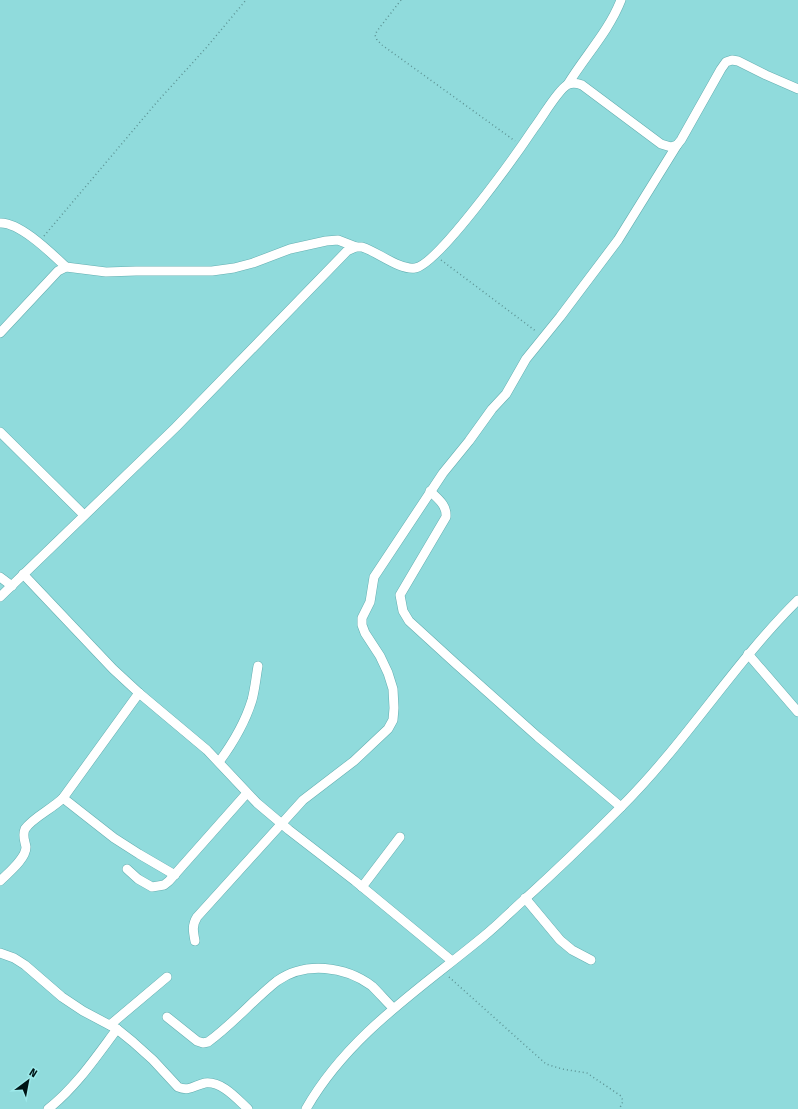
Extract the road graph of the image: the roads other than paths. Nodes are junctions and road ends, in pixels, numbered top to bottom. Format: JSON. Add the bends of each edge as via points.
{"nodes":[{"id":1,"x":621,"y":0,"type":"edge"},
{"id":2,"x":568,"y":84,"type":"junction"},
{"id":3,"x":798,"y":89,"type":"edge"},
{"id":4,"x":677,"y":145,"type":"junction"},
{"id":5,"x":0,"y":223,"type":"edge"},
{"id":6,"x":356,"y":247,"type":"junction"},
{"id":7,"x":66,"y":267,"type":"junction"},
{"id":8,"x":0,"y":333,"type":"edge"},
{"id":9,"x":0,"y":432,"type":"edge"},
{"id":10,"x":430,"y":491,"type":"junction"},
{"id":11,"x":84,"y":515,"type":"junction"},
{"id":12,"x":23,"y":574,"type":"junction"},
{"id":13,"x":0,"y":578,"type":"edge"},
{"id":14,"x":12,"y":586,"type":"junction"},
{"id":15,"x":0,"y":597,"type":"edge"},
{"id":16,"x":798,"y":600,"type":"edge"},
{"id":17,"x":748,"y":654,"type":"junction"},
{"id":18,"x":258,"y":666,"type":"dead end"},
{"id":19,"x":139,"y":694,"type":"junction"},
{"id":20,"x":798,"y":712,"type":"edge"},
{"id":21,"x":219,"y":762,"type":"junction"},
{"id":22,"x":247,"y":793,"type":"junction"},
{"id":23,"x":63,"y":798,"type":"junction"},
{"id":24,"x":621,"y":807,"type":"junction"},
{"id":25,"x":281,"y":824,"type":"junction"},
{"id":26,"x":400,"y":837,"type":"dead end"},
{"id":27,"x":127,"y":869,"type":"dead end"},
{"id":28,"x":175,"y":874,"type":"junction"},
{"id":29,"x":0,"y":881,"type":"edge"},
{"id":30,"x":362,"y":887,"type":"junction"},
{"id":31,"x":525,"y":898,"type":"junction"},
{"id":32,"x":195,"y":941,"type":"dead end"},
{"id":33,"x":0,"y":953,"type":"edge"},
{"id":34,"x":591,"y":960,"type":"dead end"},
{"id":35,"x":452,"y":961,"type":"junction"},
{"id":36,"x":167,"y":977,"type":"dead end"},
{"id":37,"x":393,"y":1008,"type":"junction"},
{"id":38,"x":167,"y":1017,"type":"dead end"},
{"id":39,"x":114,"y":1027,"type":"junction"},
{"id":40,"x":48,"y":1109,"type":"edge"},
{"id":41,"x":248,"y":1109,"type":"edge"},
{"id":42,"x":306,"y":1109,"type":"edge"}],
"edges":[{"from":1,"to":2,"type":"street","via":[[609,26]]},
{"from":2,"to":4,"type":"street","via":[[582,85],[661,144],[671,147]]},
{"from":2,"to":6,"type":"street","via":[[461,226],[423,265],[408,268],[369,250]]},
{"from":3,"to":4,"type":"street","via":[[738,61],[726,62]]},
{"from":4,"to":10,"type":"street","via":[[618,240],[526,359],[506,394]]},
{"from":5,"to":7,"type":"street","via":[[11,226],[39,242]]},
{"from":6,"to":7,"type":"street","via":[[338,240],[326,241],[290,249],[234,268],[212,271],[106,272]]},
{"from":6,"to":11,"type":"street","via":[[336,261],[187,417]]},
{"from":7,"to":8,"type":"street","via":[[58,271]]},
{"from":9,"to":11,"type":"street"},
{"from":10,"to":24,"type":"street","via":[[444,506],[446,517],[400,595],[403,611],[409,621],[538,737]]},
{"from":10,"to":25,"type":"street","via":[[374,577],[370,602],[362,618],[365,633],[380,656],[393,689],[393,720],[379,739],[303,800]]},
{"from":11,"to":12,"type":"street"},
{"from":12,"to":14,"type":"street"},
{"from":12,"to":19,"type":"street"},
{"from":13,"to":14,"type":"street"},
{"from":14,"to":15,"type":"street"},
{"from":16,"to":17,"type":"street"},
{"from":17,"to":20,"type":"street"},
{"from":17,"to":24,"type":"street","via":[[669,754]]},
{"from":18,"to":21,"type":"street","via":[[247,714],[234,741]]},
{"from":19,"to":21,"type":"street"},
{"from":19,"to":23,"type":"street"},
{"from":21,"to":22,"type":"street"},
{"from":22,"to":25,"type":"street"},
{"from":22,"to":28,"type":"street"},
{"from":23,"to":28,"type":"street","via":[[114,838]]},
{"from":23,"to":29,"type":"street","via":[[25,829],[25,853]]},
{"from":24,"to":31,"type":"street"},
{"from":25,"to":30,"type":"street"},
{"from":25,"to":32,"type":"street","via":[[197,917],[192,930]]},
{"from":26,"to":30,"type":"street"},
{"from":27,"to":28,"type":"street","via":[[152,887],[164,885]]},
{"from":30,"to":35,"type":"street"},
{"from":31,"to":34,"type":"street","via":[[560,940]]},
{"from":31,"to":35,"type":"street","via":[[486,935]]},
{"from":33,"to":39,"type":"street","via":[[25,965],[62,997]]},
{"from":35,"to":37,"type":"street"},
{"from":36,"to":39,"type":"street"},
{"from":37,"to":38,"type":"street","via":[[372,986],[354,975],[335,969],[312,968],[296,971],[278,981],[208,1042],[197,1041]]},
{"from":37,"to":42,"type":"street","via":[[331,1071]]},
{"from":39,"to":40,"type":"street","via":[[78,1079]]},
{"from":39,"to":41,"type":"street","via":[[153,1060],[178,1088],[182,1090],[211,1083],[218,1085]]}]}
